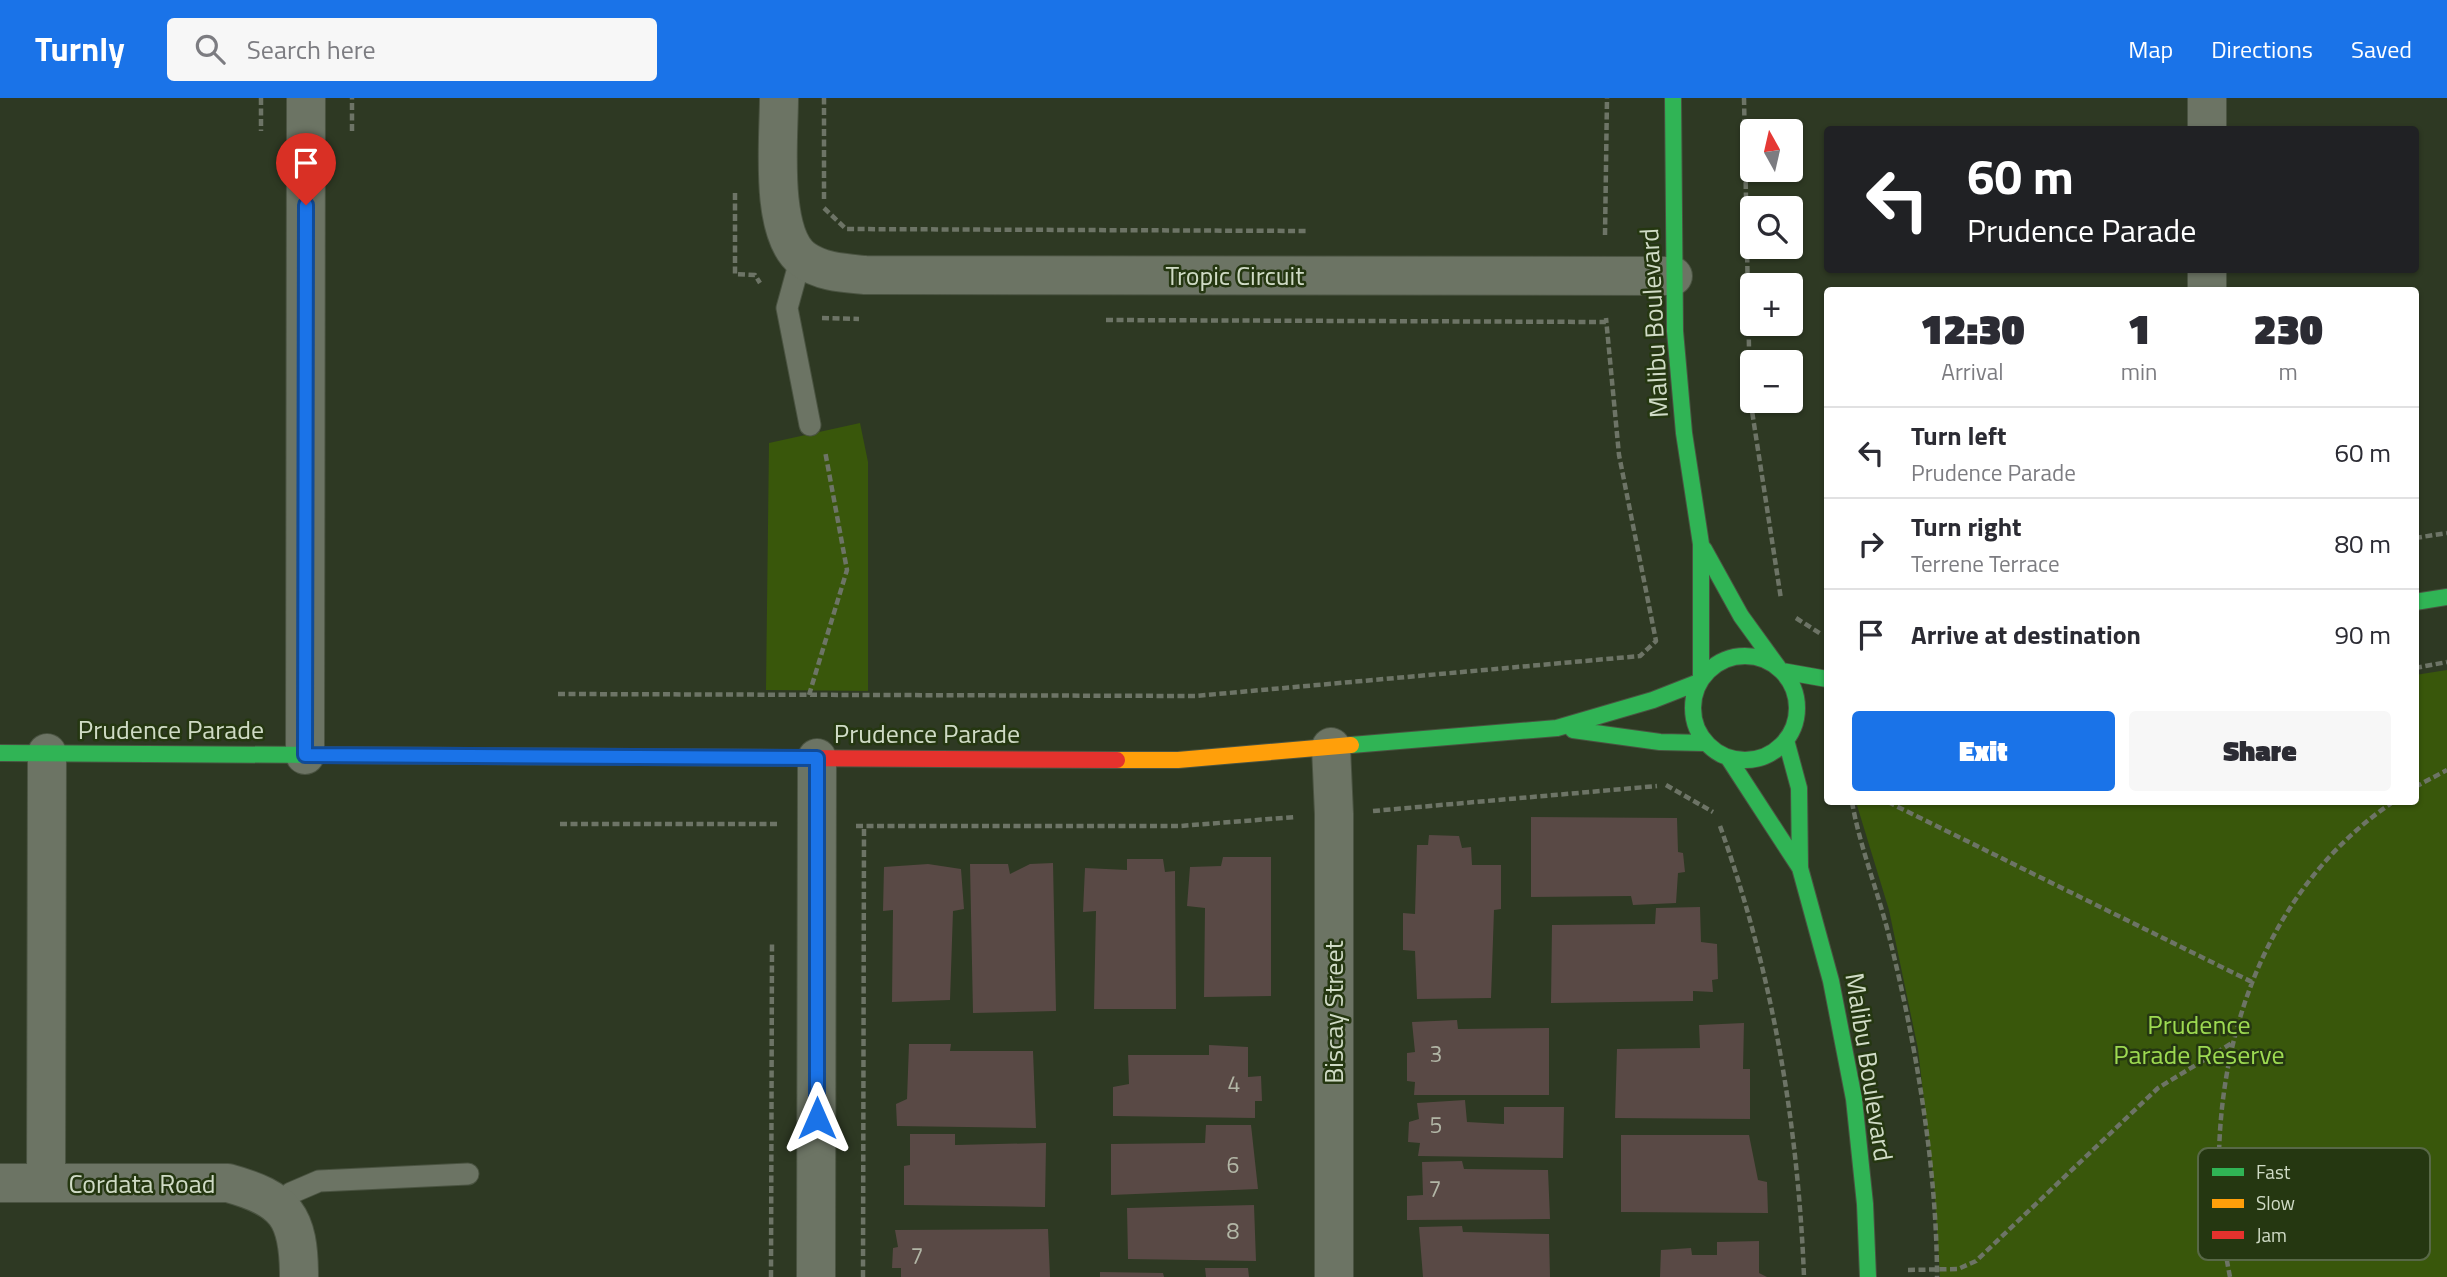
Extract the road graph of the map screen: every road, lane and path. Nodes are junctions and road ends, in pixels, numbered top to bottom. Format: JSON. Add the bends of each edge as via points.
{"nodes":[{"id":1,"x":261,"y":98,"type":"edge"},
{"id":2,"x":306,"y":98,"type":"edge"},
{"id":3,"x":352,"y":98,"type":"edge"},
{"id":4,"x":779,"y":98,"type":"edge"},
{"id":5,"x":824,"y":98,"type":"edge"},
{"id":6,"x":1607,"y":98,"type":"edge"},
{"id":7,"x":1673,"y":98,"type":"edge"},
{"id":8,"x":1744,"y":98,"type":"edge"},
{"id":9,"x":2207,"y":98,"type":"edge"},
{"id":10,"x":2207,"y":126,"type":"edge"},
{"id":11,"x":261,"y":131,"type":"dead end"},
{"id":12,"x":352,"y":131,"type":"dead end"},
{"id":13,"x":1315,"y":231,"type":"dead end"},
{"id":14,"x":1591,"y":232,"type":"dead end"},
{"id":15,"x":1605,"y":232,"type":"junction"},
{"id":16,"x":801,"y":257,"type":"junction"},
{"id":17,"x":1673,"y":276,"type":"junction"},
{"id":18,"x":1605,"y":277,"type":"junction"},
{"id":19,"x":810,"y":425,"type":"joint"},
{"id":20,"x":2447,"y":533,"type":"edge"},
{"id":21,"x":2419,"y":537,"type":"edge"},
{"id":22,"x":1701,"y":544,"type":"junction"},
{"id":23,"x":2447,"y":597,"type":"edge"},
{"id":24,"x":2419,"y":601,"type":"edge"},
{"id":25,"x":1782,"y":603,"type":"dead end"},
{"id":26,"x":1794,"y":617,"type":"dead end"},
{"id":27,"x":1823,"y":645,"type":"dead end"},
{"id":28,"x":2447,"y":662,"type":"edge"},
{"id":29,"x":2419,"y":667,"type":"edge"},
{"id":30,"x":1780,"y":669,"type":"junction"},
{"id":31,"x":1824,"y":678,"type":"edge"},
{"id":32,"x":1700,"y":680,"type":"junction"},
{"id":33,"x":558,"y":694,"type":"dead end"},
{"id":34,"x":809,"y":695,"type":"junction"},
{"id":35,"x":1815,"y":727,"type":"dead end"},
{"id":36,"x":1558,"y":728,"type":"junction"},
{"id":37,"x":1789,"y":736,"type":"junction"},
{"id":38,"x":1705,"y":743,"type":"junction"},
{"id":39,"x":1331,"y":747,"type":"junction"},
{"id":40,"x":0,"y":753,"type":"edge"},
{"id":41,"x":47,"y":754,"type":"junction"},
{"id":42,"x":305,"y":755,"type":"junction"},
{"id":43,"x":817,"y":758,"type":"junction"},
{"id":44,"x":1730,"y":758,"type":"junction"},
{"id":45,"x":2447,"y":770,"type":"edge"},
{"id":46,"x":2419,"y":785,"type":"edge"},
{"id":47,"x":1853,"y":805,"type":"edge"},
{"id":48,"x":1894,"y":805,"type":"edge"},
{"id":49,"x":2389,"y":805,"type":"edge"},
{"id":50,"x":773,"y":824,"type":"dead end"},
{"id":51,"x":864,"y":826,"type":"dead end"},
{"id":52,"x":773,"y":838,"type":"dead end"},
{"id":53,"x":1800,"y":868,"type":"junction"},
{"id":54,"x":772,"y":934,"type":"dead end"},
{"id":55,"x":2252,"y":982,"type":"junction"},
{"id":56,"x":2232,"y":1043,"type":"junction"},
{"id":57,"x":2219,"y":1148,"type":"edge"},
{"id":58,"x":468,"y":1174,"type":"dead end"},
{"id":59,"x":0,"y":1183,"type":"edge"},
{"id":60,"x":46,"y":1183,"type":"junction"},
{"id":61,"x":280,"y":1204,"type":"junction"},
{"id":62,"x":1907,"y":1269,"type":"dead end"},
{"id":63,"x":1937,"y":1270,"type":"junction"},
{"id":64,"x":299,"y":1277,"type":"edge"},
{"id":65,"x":771,"y":1277,"type":"edge"},
{"id":66,"x":816,"y":1277,"type":"edge"},
{"id":67,"x":863,"y":1277,"type":"edge"},
{"id":68,"x":1334,"y":1277,"type":"edge"},
{"id":69,"x":1868,"y":1277,"type":"edge"},
{"id":70,"x":1937,"y":1277,"type":"edge"}],
"edges":[{"from":1,"to":11,"type":"path"},
{"from":2,"to":42,"type":"street"},
{"from":3,"to":12,"type":"path"},
{"from":4,"to":16,"type":"street","via":[[781,211],[786,233]]},
{"from":5,"to":13,"type":"path","via":[[824,208],[846,229]]},
{"from":6,"to":15,"type":"path"},
{"from":7,"to":17,"type":"street","name":"Malibu Boulevard"},
{"from":8,"to":25,"type":"path","via":[[1749,398]]},
{"from":9,"to":10,"type":"street"},
{"from":14,"to":15,"type":"path"},
{"from":15,"to":18,"type":"path"},
{"from":16,"to":18,"type":"street","name":"Tropic Circuit","via":[[834,272],[865,275]]},
{"from":16,"to":19,"type":"lane","via":[[787,308]]},
{"from":17,"to":18,"type":"street","name":"Tropic Circuit"},
{"from":17,"to":22,"type":"street","name":"Malibu Boulevard","via":[[1684,433]]},
{"from":18,"to":34,"type":"path","via":[[1619,455],[1656,641],[1640,656],[1195,696]]},
{"from":19,"to":34,"type":"path","via":[[819,430],[827,458],[847,570]]},
{"from":20,"to":21,"type":"path"},
{"from":22,"to":30,"type":"street","name":"Malibu Boulevard","via":[[1741,616]]},
{"from":22,"to":32,"type":"street","name":"Malibu Boulevard"},
{"from":23,"to":24,"type":"street"},
{"from":26,"to":27,"type":"path","via":[[1821,635]]},
{"from":28,"to":29,"type":"path"},
{"from":30,"to":31,"type":"street"},
{"from":30,"to":32,"type":"street","via":[[1763,659],[1729,658]]},
{"from":30,"to":37,"type":"street","via":[[1797,700]]},
{"from":32,"to":36,"type":"street","name":"Prudence Parade","via":[[1653,700]]},
{"from":32,"to":38,"type":"street","via":[[1692,713]]},
{"from":33,"to":34,"type":"path"},
{"from":35,"to":37,"type":"street"},
{"from":36,"to":38,"type":"street","name":"Prudence Parade","via":[[1660,742]]},
{"from":36,"to":39,"type":"street","name":"Prudence Parade"},
{"from":37,"to":44,"type":"street","via":[[1761,758]]},
{"from":37,"to":53,"type":"street","name":"Malibu Boulevard","via":[[1799,788]]},
{"from":38,"to":44,"type":"street"},
{"from":39,"to":43,"type":"street","name":"Prudence Parade","via":[[1164,760]]},
{"from":39,"to":68,"type":"street","name":"Biscay Street","via":[[1335,814]]},
{"from":40,"to":41,"type":"street","name":"Prudence Parade"},
{"from":41,"to":42,"type":"street","name":"Prudence Parade"},
{"from":41,"to":60,"type":"street"},
{"from":42,"to":43,"type":"street","name":"Prudence Parade"},
{"from":43,"to":66,"type":"street"},
{"from":44,"to":53,"type":"street","name":"Malibu Boulevard"},
{"from":45,"to":46,"type":"path"},
{"from":47,"to":63,"type":"path","via":[[1907,1015],[1926,1139]]},
{"from":48,"to":55,"type":"path"},
{"from":49,"to":55,"type":"path","via":[[2321,866],[2290,906]]},
{"from":50,"to":52,"type":"path"},
{"from":51,"to":67,"type":"path"},
{"from":53,"to":69,"type":"street","name":"Malibu Boulevard","via":[[1831,981],[1854,1099]]},
{"from":54,"to":65,"type":"path"},
{"from":55,"to":56,"type":"path"},
{"from":56,"to":57,"type":"path"},
{"from":56,"to":63,"type":"path","via":[[2158,1088],[1976,1261],[1958,1269]]},
{"from":58,"to":61,"type":"lane","via":[[319,1181],[291,1193]]},
{"from":59,"to":60,"type":"street","name":"Cordata Road"},
{"from":60,"to":61,"type":"street","name":"Cordata Road","via":[[228,1183]]},
{"from":61,"to":64,"type":"street","via":[[294,1229]]},
{"from":62,"to":63,"type":"path"},
{"from":63,"to":70,"type":"path"}]}
